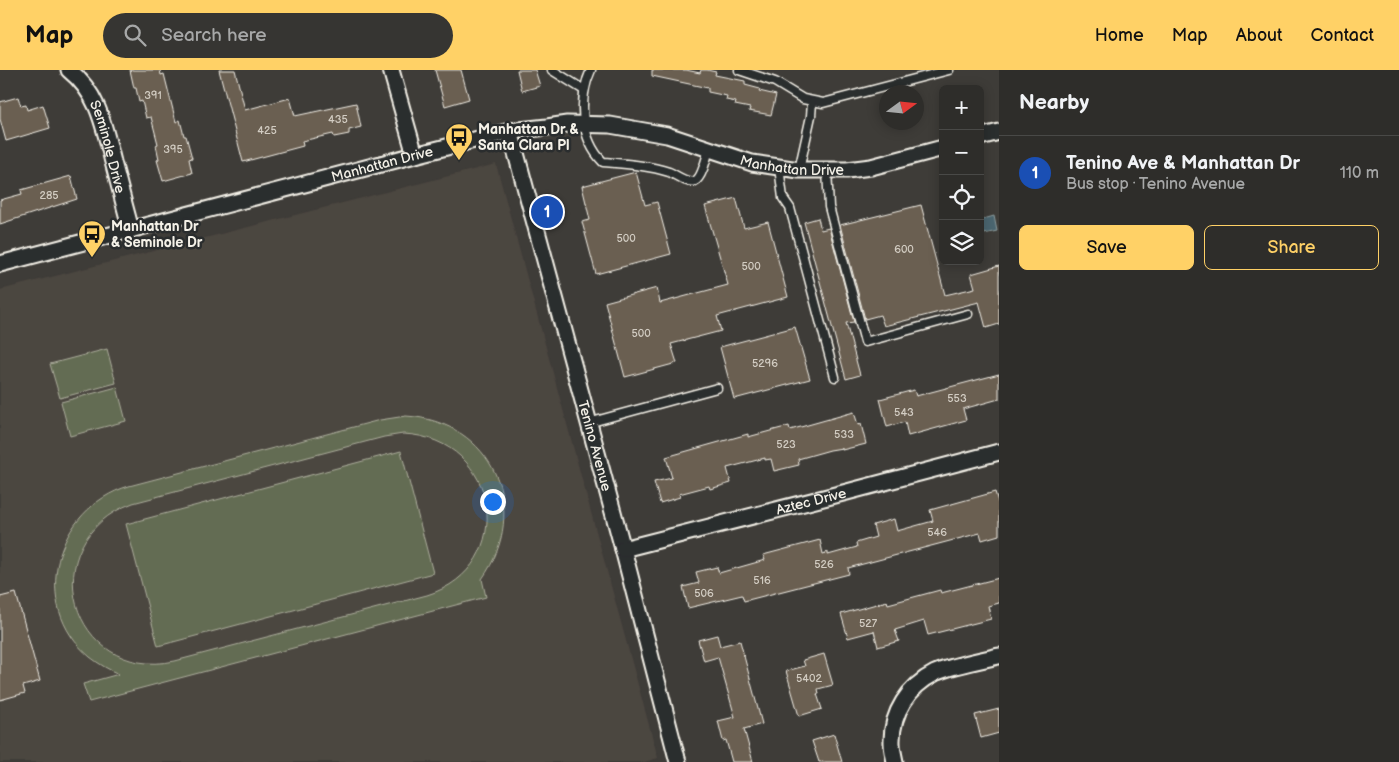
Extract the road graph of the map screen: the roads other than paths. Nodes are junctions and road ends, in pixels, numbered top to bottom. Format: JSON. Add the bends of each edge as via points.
{"nodes":[{"id":1,"x":69,"y":70,"type":"edge"},
{"id":2,"x":391,"y":70,"type":"edge"},
{"id":3,"x":552,"y":70,"type":"edge"},
{"id":4,"x":591,"y":70,"type":"edge"},
{"id":5,"x":739,"y":70,"type":"edge"},
{"id":6,"x":949,"y":70,"type":"edge"},
{"id":7,"x":584,"y":90,"type":"junction"},
{"id":8,"x":812,"y":102,"type":"junction"},
{"id":9,"x":584,"y":125,"type":"junction"},
{"id":10,"x":510,"y":131,"type":"junction"},
{"id":11,"x":999,"y":132,"type":"edge"},
{"id":12,"x":984,"y":136,"type":"edge"},
{"id":13,"x":709,"y":149,"type":"junction"},
{"id":14,"x":939,"y":149,"type":"edge"},
{"id":15,"x":415,"y":155,"type":"junction"},
{"id":16,"x":779,"y":167,"type":"junction"},
{"id":17,"x":799,"y":170,"type":"junction"},
{"id":18,"x":827,"y":170,"type":"junction"},
{"id":19,"x":131,"y":230,"type":"junction"},
{"id":20,"x":0,"y":264,"type":"edge"},
{"id":21,"x":968,"y":314,"type":"dead end"},
{"id":22,"x":835,"y":376,"type":"dead end"},
{"id":23,"x":717,"y":388,"type":"dead end"},
{"id":24,"x":588,"y":423,"type":"junction"},
{"id":25,"x":999,"y":452,"type":"edge"},
{"id":26,"x":623,"y":549,"type":"junction"},
{"id":27,"x":999,"y":656,"type":"edge"},
{"id":28,"x":678,"y":762,"type":"edge"},
{"id":29,"x":895,"y":762,"type":"edge"}],
"edges":[{"from":1,"to":19,"type":"street","name":"Seminole Drive","via":[[80,79],[101,116]]},
{"from":2,"to":15,"type":"street"},
{"from":3,"to":7,"type":"lane"},
{"from":4,"to":7,"type":"lane"},
{"from":5,"to":8,"type":"lane","via":[[775,82],[803,100]]},
{"from":6,"to":8,"type":"lane","via":[[823,103]]},
{"from":7,"to":9,"type":"lane"},
{"from":8,"to":17,"type":"lane"},
{"from":9,"to":10,"type":"street","name":"Manhattan Drive"},
{"from":9,"to":13,"type":"street","name":"Manhattan Drive","via":[[610,125],[667,135]]},
{"from":9,"to":13,"type":"lane","via":[[602,162],[643,165],[689,181],[699,177]]},
{"from":10,"to":15,"type":"street","name":"Manhattan Drive"},
{"from":10,"to":24,"type":"street","name":"Tenino Avenue"},
{"from":11,"to":12,"type":"street"},
{"from":13,"to":16,"type":"street","name":"Manhattan Drive","via":[[752,163]]},
{"from":14,"to":18,"type":"street","name":"Manhattan Drive","via":[[871,167]]},
{"from":15,"to":19,"type":"street","name":"Manhattan Drive"},
{"from":16,"to":17,"type":"street","name":"Manhattan Drive"},
{"from":16,"to":22,"type":"lane","via":[[783,198],[790,208]]},
{"from":17,"to":18,"type":"street","name":"Manhattan Drive"},
{"from":18,"to":21,"type":"lane","via":[[829,206],[864,342]]},
{"from":19,"to":20,"type":"street","name":"Manhattan Drive"},
{"from":23,"to":24,"type":"lane"},
{"from":24,"to":26,"type":"street","name":"Tenino Avenue"},
{"from":25,"to":26,"type":"street","name":"Aztec Drive"},
{"from":26,"to":28,"type":"street","name":"Tenino Avenue"},
{"from":27,"to":29,"type":"street","via":[[936,673],[914,687],[894,722]]}]}
